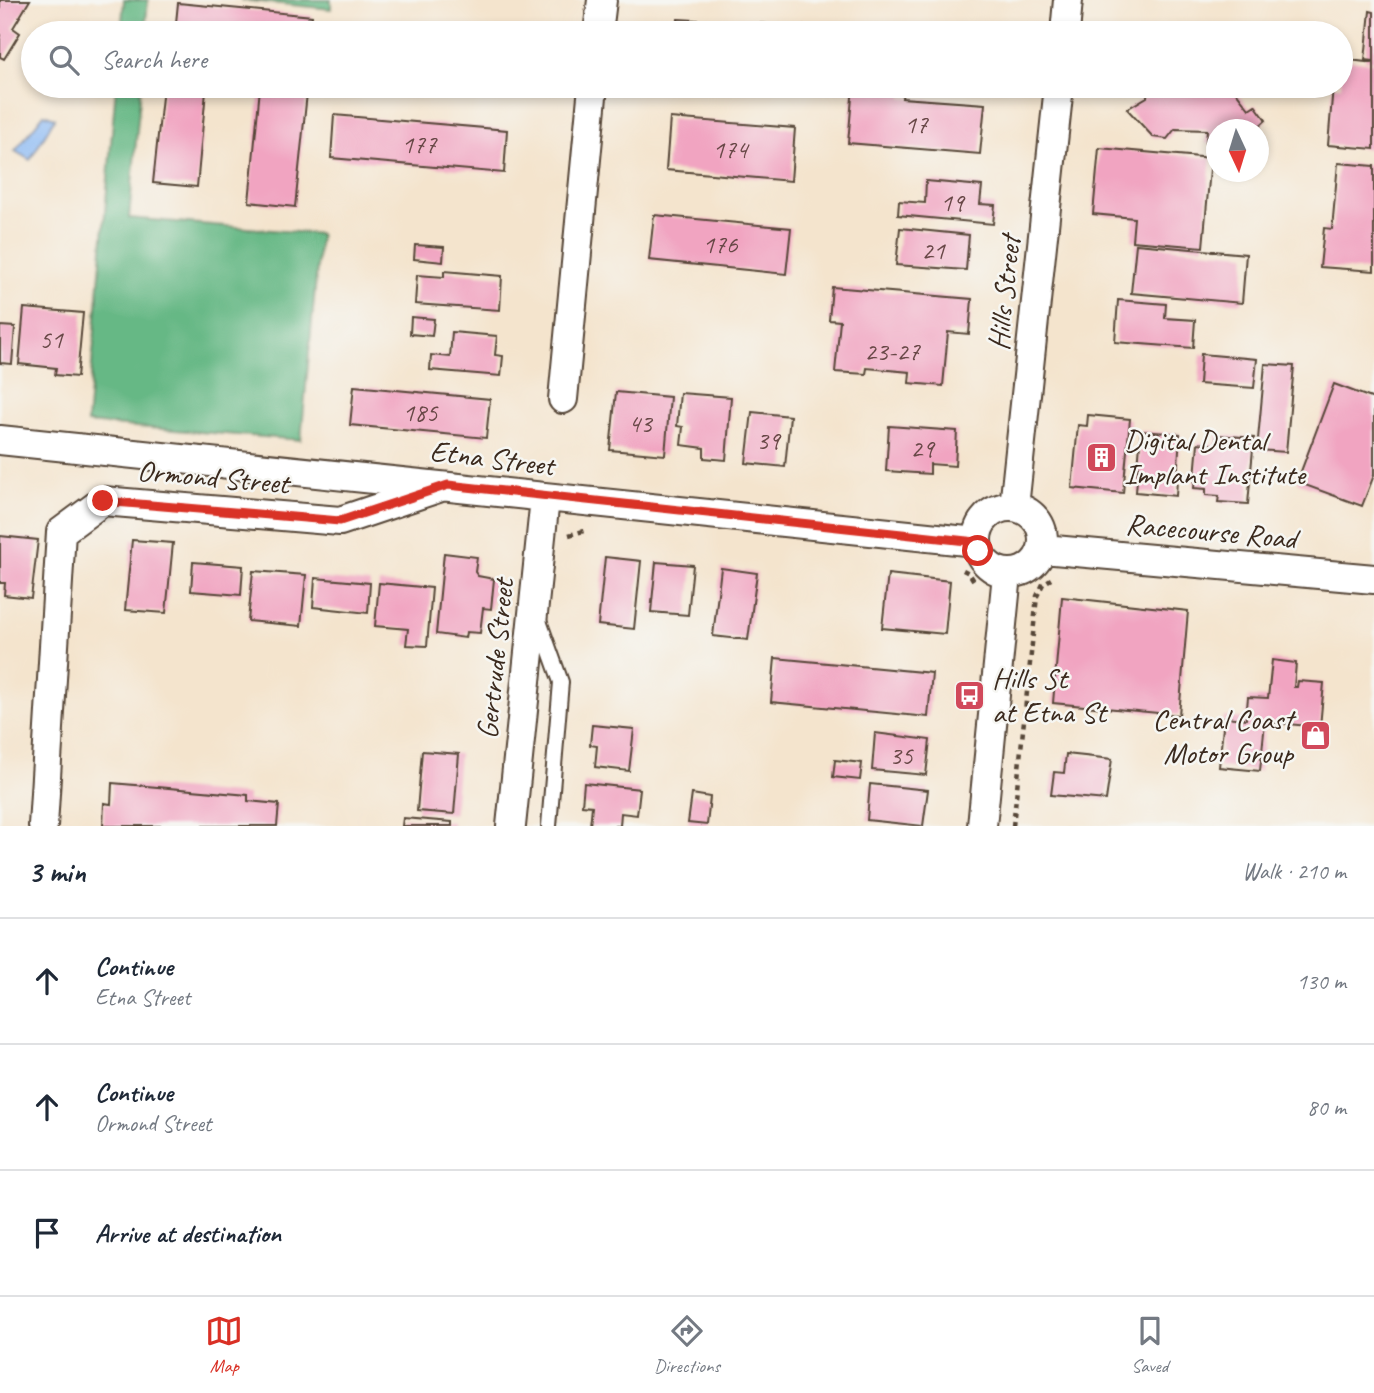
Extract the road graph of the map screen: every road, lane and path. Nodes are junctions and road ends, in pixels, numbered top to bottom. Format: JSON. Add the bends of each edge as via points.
{"nodes":[{"id":1,"x":601,"y":0,"type":"edge"},
{"id":2,"x":1068,"y":0,"type":"edge"},
{"id":3,"x":599,"y":21,"type":"edge"},
{"id":4,"x":1066,"y":21,"type":"edge"},
{"id":5,"x":592,"y":98,"type":"edge"},
{"id":6,"x":1058,"y":98,"type":"edge"},
{"id":7,"x":563,"y":398,"type":"dead end"},
{"id":8,"x":0,"y":440,"type":"edge"},
{"id":9,"x":448,"y":485,"type":"junction"},
{"id":10,"x":545,"y":498,"type":"junction"},
{"id":11,"x":1014,"y":507,"type":"junction"},
{"id":12,"x":976,"y":542,"type":"junction"},
{"id":13,"x":1043,"y":549,"type":"junction"},
{"id":14,"x":1007,"y":574,"type":"junction"},
{"id":15,"x":1051,"y":579,"type":"dead end"},
{"id":16,"x":1374,"y":579,"type":"edge"},
{"id":17,"x":536,"y":610,"type":"junction"},
{"id":18,"x":43,"y":826,"type":"edge"},
{"id":19,"x":511,"y":826,"type":"edge"},
{"id":20,"x":549,"y":826,"type":"edge"},
{"id":21,"x":982,"y":826,"type":"edge"},
{"id":22,"x":1013,"y":826,"type":"edge"}],
"edges":[{"from":1,"to":3,"type":"street"},
{"from":2,"to":4,"type":"street"},
{"from":5,"to":7,"type":"street"},
{"from":6,"to":11,"type":"street","name":"Hills Street"},
{"from":8,"to":9,"type":"street","name":"Etna Street"},
{"from":9,"to":10,"type":"street","name":"Etna Street"},
{"from":9,"to":18,"type":"street","name":"Ormond Street","via":[[340,521],[103,501],[61,532]]},
{"from":10,"to":12,"type":"street","name":"Etna Street"},
{"from":10,"to":17,"type":"street","name":"Gertrude Street"},
{"from":11,"to":12,"type":"street","via":[[987,516]]},
{"from":11,"to":13,"type":"street","via":[[1034,517],[1041,527]]},
{"from":12,"to":14,"type":"street","via":[[982,560]]},
{"from":13,"to":14,"type":"street","via":[[1026,570]]},
{"from":13,"to":16,"type":"street","name":"Racecourse Road"},
{"from":14,"to":21,"type":"street"},
{"from":15,"to":22,"type":"path","via":[[1037,596]]},
{"from":17,"to":19,"type":"street","name":"Gertrude Street"},
{"from":17,"to":20,"type":"lane","via":[[561,682]]}]}
